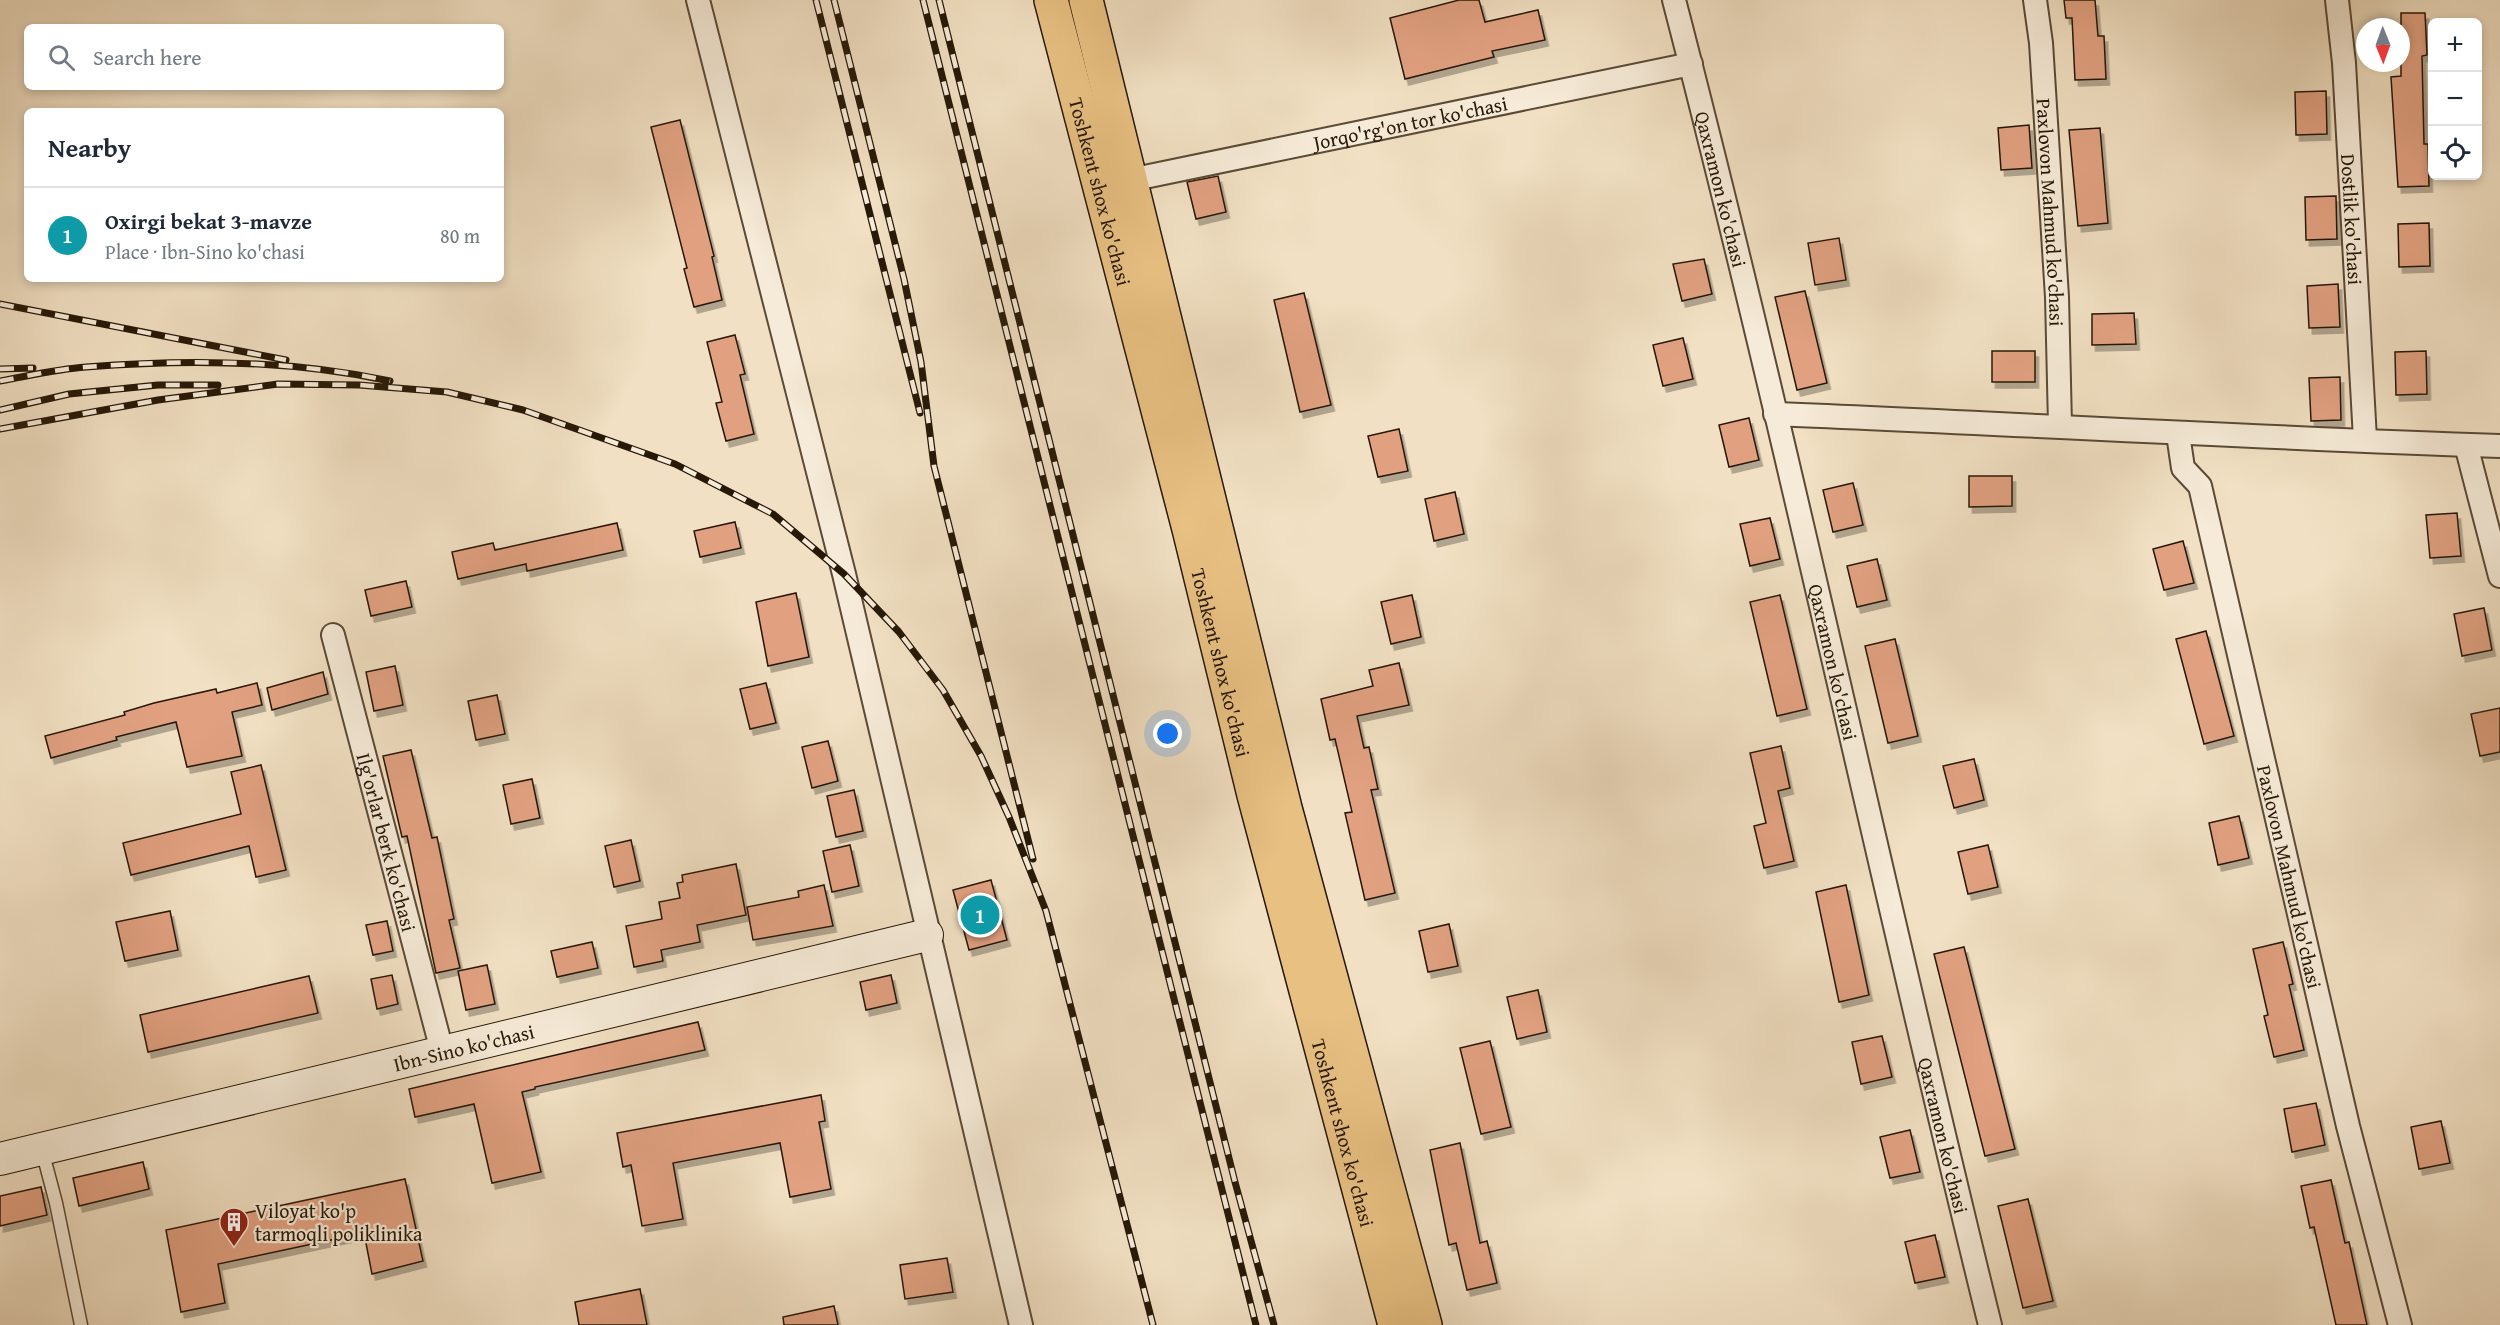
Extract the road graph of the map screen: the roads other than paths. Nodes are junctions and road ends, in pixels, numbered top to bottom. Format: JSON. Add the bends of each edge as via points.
{"nodes":[{"id":1,"x":698,"y":0,"type":"edge"},
{"id":2,"x":1052,"y":0,"type":"edge"},
{"id":3,"x":1086,"y":0,"type":"edge"},
{"id":4,"x":1674,"y":0,"type":"edge"},
{"id":5,"x":2035,"y":0,"type":"edge"},
{"id":6,"x":2337,"y":0,"type":"edge"},
{"id":7,"x":1690,"y":64,"type":"junction"},
{"id":8,"x":1130,"y":180,"type":"junction"},
{"id":9,"x":1775,"y":414,"type":"junction"},
{"id":10,"x":2060,"y":425,"type":"junction"},
{"id":11,"x":2178,"y":434,"type":"junction"},
{"id":12,"x":2365,"y":440,"type":"junction"},
{"id":13,"x":2466,"y":445,"type":"junction"},
{"id":14,"x":2500,"y":446,"type":"edge"},
{"id":15,"x":1201,"y":526,"type":"junction"},
{"id":16,"x":2500,"y":576,"type":"edge"},
{"id":17,"x":333,"y":635,"type":"dead end"},
{"id":18,"x":927,"y":935,"type":"junction"},
{"id":19,"x":442,"y":1051,"type":"junction"},
{"id":20,"x":42,"y":1149,"type":"junction"},
{"id":21,"x":0,"y":1159,"type":"edge"},
{"id":22,"x":81,"y":1325,"type":"edge"},
{"id":23,"x":1021,"y":1325,"type":"edge"},
{"id":24,"x":1395,"y":1325,"type":"edge"},
{"id":25,"x":1425,"y":1325,"type":"edge"},
{"id":26,"x":1990,"y":1325,"type":"edge"},
{"id":27,"x":2400,"y":1325,"type":"edge"}],
"edges":[{"from":1,"to":18,"type":"street","via":[[844,574]]},
{"from":2,"to":15,"type":"highway","name":"Toshkent shox ko'chasi"},
{"from":3,"to":8,"type":"highway","name":"Toshkent shox ko'chasi"},
{"from":4,"to":7,"type":"street","name":"Qaxramon ko'chasi"},
{"from":5,"to":10,"type":"street","name":"Paxlovon Mahmud ko'chasi","via":[[2057,297]]},
{"from":6,"to":12,"type":"street","name":"Dostlik ko'chasi"},
{"from":7,"to":8,"type":"street","name":"Jorqo'rg'on tor ko'chasi"},
{"from":7,"to":9,"type":"street","name":"Qaxramon ko'chasi"},
{"from":8,"to":15,"type":"highway","name":"Toshkent shox ko'chasi"},
{"from":9,"to":10,"type":"street"},
{"from":9,"to":26,"type":"street","name":"Qaxramon ko'chasi"},
{"from":10,"to":11,"type":"street"},
{"from":11,"to":12,"type":"street"},
{"from":11,"to":27,"type":"street","name":"Paxlovon Mahmud ko'chasi","via":[[2183,468],[2200,486],[2348,1126]]},
{"from":12,"to":13,"type":"street"},
{"from":13,"to":14,"type":"street"},
{"from":13,"to":16,"type":"street"},
{"from":15,"to":24,"type":"highway","name":"Toshkent shox ko'chasi","via":[[1254,795]]},
{"from":15,"to":25,"type":"highway","name":"Toshkent shox ko'chasi","via":[[1285,808]]},
{"from":17,"to":19,"type":"street","name":"Ilg'orlar berk ko'chasi"},
{"from":18,"to":19,"type":"main road","name":"Ibn-Sino ko'chasi"},
{"from":18,"to":23,"type":"street"},
{"from":19,"to":20,"type":"main road","name":"Ibn-Sino ko'chasi"},
{"from":20,"to":21,"type":"main road","name":"Ibn-Sino ko'chasi"},
{"from":20,"to":22,"type":"lane"}]}
